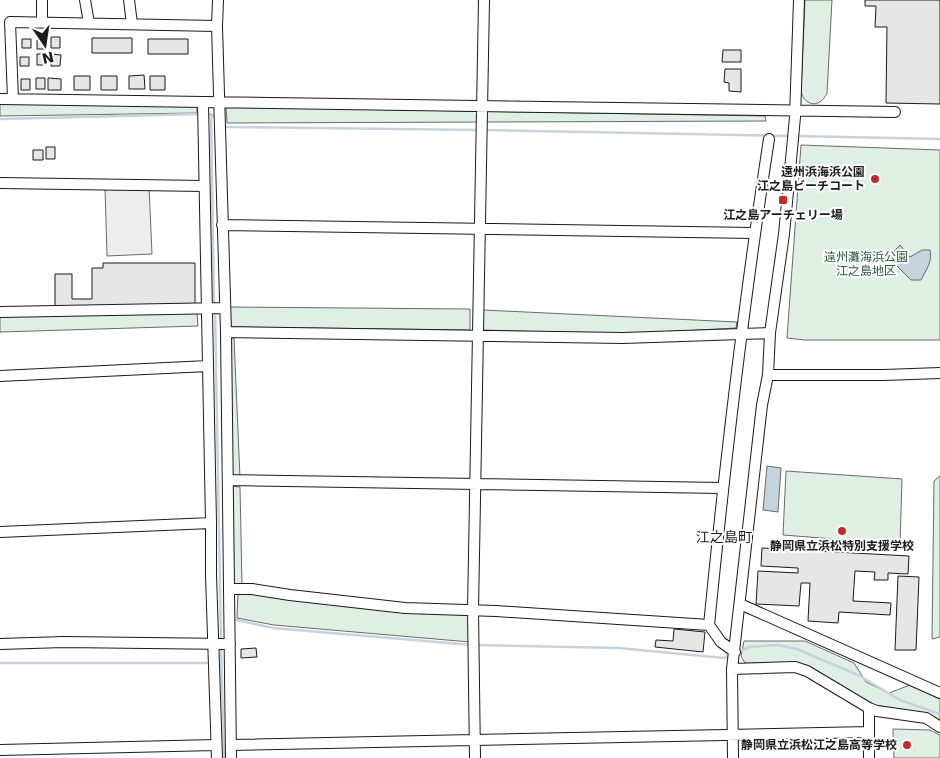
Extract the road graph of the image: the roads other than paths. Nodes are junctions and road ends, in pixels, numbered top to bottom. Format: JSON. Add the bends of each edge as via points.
{"nodes":[{"id":1,"x":42,"y":0,"type":"edge"},
{"id":2,"x":85,"y":0,"type":"edge"},
{"id":3,"x":129,"y":0,"type":"edge"},
{"id":4,"x":218,"y":0,"type":"edge"},
{"id":5,"x":484,"y":0,"type":"edge"},
{"id":6,"x":798,"y":0,"type":"edge"},
{"id":7,"x":42,"y":22,"type":"junction"},
{"id":8,"x":89,"y":23,"type":"junction"},
{"id":9,"x":132,"y":24,"type":"junction"},
{"id":10,"x":217,"y":26,"type":"junction"},
{"id":11,"x":0,"y":99,"type":"edge"},
{"id":12,"x":13,"y":99,"type":"junction"},
{"id":13,"x":203,"y":102,"type":"junction"},
{"id":14,"x":219,"y":102,"type":"junction"},
{"id":15,"x":482,"y":108,"type":"junction"},
{"id":16,"x":895,"y":112,"type":"dead end"},
{"id":17,"x":795,"y":113,"type":"junction"},
{"id":18,"x":769,"y":139,"type":"dead end"},
{"id":19,"x":0,"y":183,"type":"edge"},
{"id":20,"x":204,"y":186,"type":"junction"},
{"id":21,"x":222,"y":225,"type":"junction"},
{"id":22,"x":479,"y":228,"type":"junction"},
{"id":23,"x":754,"y":233,"type":"junction"},
{"id":24,"x":207,"y":308,"type":"junction"},
{"id":25,"x":225,"y":308,"type":"junction"},
{"id":26,"x":0,"y":312,"type":"edge"},
{"id":27,"x":226,"y":332,"type":"junction"},
{"id":28,"x":741,"y":333,"type":"junction"},
{"id":29,"x":770,"y":333,"type":"junction"},
{"id":30,"x":477,"y":337,"type":"junction"},
{"id":31,"x":208,"y":366,"type":"junction"},
{"id":32,"x":940,"y":373,"type":"edge"},
{"id":33,"x":768,"y":375,"type":"junction"},
{"id":34,"x":0,"y":376,"type":"edge"},
{"id":35,"x":228,"y":480,"type":"junction"},
{"id":36,"x":476,"y":485,"type":"junction"},
{"id":37,"x":722,"y":488,"type":"junction"},
{"id":38,"x":211,"y":523,"type":"junction"},
{"id":39,"x":0,"y":532,"type":"edge"},
{"id":40,"x":229,"y":588,"type":"junction"},
{"id":41,"x":740,"y":604,"type":"junction"},
{"id":42,"x":473,"y":610,"type":"junction"},
{"id":43,"x":709,"y":625,"type":"junction"},
{"id":44,"x":0,"y":644,"type":"edge"},
{"id":45,"x":222,"y":644,"type":"junction"},
{"id":46,"x":735,"y":652,"type":"junction"},
{"id":47,"x":732,"y":669,"type":"junction"},
{"id":48,"x":940,"y":693,"type":"edge"},
{"id":49,"x":869,"y":708,"type":"junction"},
{"id":50,"x":940,"y":727,"type":"edge"},
{"id":51,"x":869,"y":732,"type":"junction"},
{"id":52,"x":732,"y":735,"type":"junction"},
{"id":53,"x":475,"y":740,"type":"junction"},
{"id":54,"x":216,"y":745,"type":"junction"},
{"id":55,"x":231,"y":745,"type":"junction"},
{"id":56,"x":0,"y":750,"type":"edge"},
{"id":57,"x":217,"y":758,"type":"edge"},
{"id":58,"x":231,"y":758,"type":"edge"},
{"id":59,"x":475,"y":758,"type":"edge"},
{"id":60,"x":733,"y":758,"type":"edge"},
{"id":61,"x":870,"y":758,"type":"edge"}],
"edges":[{"from":1,"to":7,"type":"street"},
{"from":2,"to":8,"type":"street"},
{"from":3,"to":9,"type":"street"},
{"from":4,"to":10,"type":"street"},
{"from":5,"to":15,"type":"street"},
{"from":6,"to":17,"type":"street"},
{"from":7,"to":8,"type":"street"},
{"from":7,"to":12,"type":"street","via":[[10,22]]},
{"from":8,"to":9,"type":"street"},
{"from":9,"to":10,"type":"street"},
{"from":10,"to":14,"type":"street"},
{"from":11,"to":12,"type":"street"},
{"from":12,"to":13,"type":"street"},
{"from":13,"to":14,"type":"street"},
{"from":13,"to":20,"type":"street"},
{"from":14,"to":15,"type":"street"},
{"from":14,"to":21,"type":"street"},
{"from":15,"to":17,"type":"street"},
{"from":15,"to":22,"type":"street"},
{"from":16,"to":17,"type":"street"},
{"from":17,"to":29,"type":"street","via":[[784,234]]},
{"from":18,"to":23,"type":"street"},
{"from":19,"to":20,"type":"street"},
{"from":20,"to":24,"type":"street"},
{"from":21,"to":22,"type":"street"},
{"from":21,"to":25,"type":"street"},
{"from":22,"to":23,"type":"street"},
{"from":22,"to":30,"type":"street"},
{"from":23,"to":28,"type":"street"},
{"from":24,"to":25,"type":"street"},
{"from":24,"to":26,"type":"street"},
{"from":24,"to":31,"type":"street"},
{"from":25,"to":27,"type":"street"},
{"from":27,"to":30,"type":"street"},
{"from":27,"to":35,"type":"street"},
{"from":28,"to":29,"type":"street"},
{"from":28,"to":30,"type":"street","via":[[623,338]]},
{"from":28,"to":37,"type":"street"},
{"from":29,"to":33,"type":"street"},
{"from":30,"to":36,"type":"street"},
{"from":31,"to":34,"type":"street"},
{"from":31,"to":38,"type":"street"},
{"from":32,"to":33,"type":"street"},
{"from":33,"to":41,"type":"street"},
{"from":35,"to":36,"type":"street"},
{"from":35,"to":40,"type":"street"},
{"from":36,"to":37,"type":"street"},
{"from":36,"to":42,"type":"street"},
{"from":37,"to":43,"type":"street"},
{"from":38,"to":39,"type":"street"},
{"from":38,"to":45,"type":"street"},
{"from":40,"to":42,"type":"street","via":[[405,608]]},
{"from":40,"to":45,"type":"street"},
{"from":41,"to":46,"type":"street"},
{"from":41,"to":48,"type":"street"},
{"from":42,"to":43,"type":"street"},
{"from":42,"to":53,"type":"street"},
{"from":43,"to":46,"type":"street","via":[[721,642]]},
{"from":44,"to":45,"type":"street"},
{"from":45,"to":54,"type":"street"},
{"from":45,"to":55,"type":"street"},
{"from":46,"to":47,"type":"street"},
{"from":47,"to":49,"type":"street","via":[[795,667],[808,671]]},
{"from":47,"to":52,"type":"street"},
{"from":49,"to":50,"type":"street","via":[[926,718]]},
{"from":49,"to":51,"type":"street"},
{"from":51,"to":52,"type":"street"},
{"from":51,"to":61,"type":"street"},
{"from":52,"to":53,"type":"street"},
{"from":52,"to":60,"type":"street"},
{"from":53,"to":55,"type":"street"},
{"from":53,"to":59,"type":"street"},
{"from":54,"to":56,"type":"street"},
{"from":54,"to":57,"type":"street"},
{"from":55,"to":58,"type":"street"}]}
